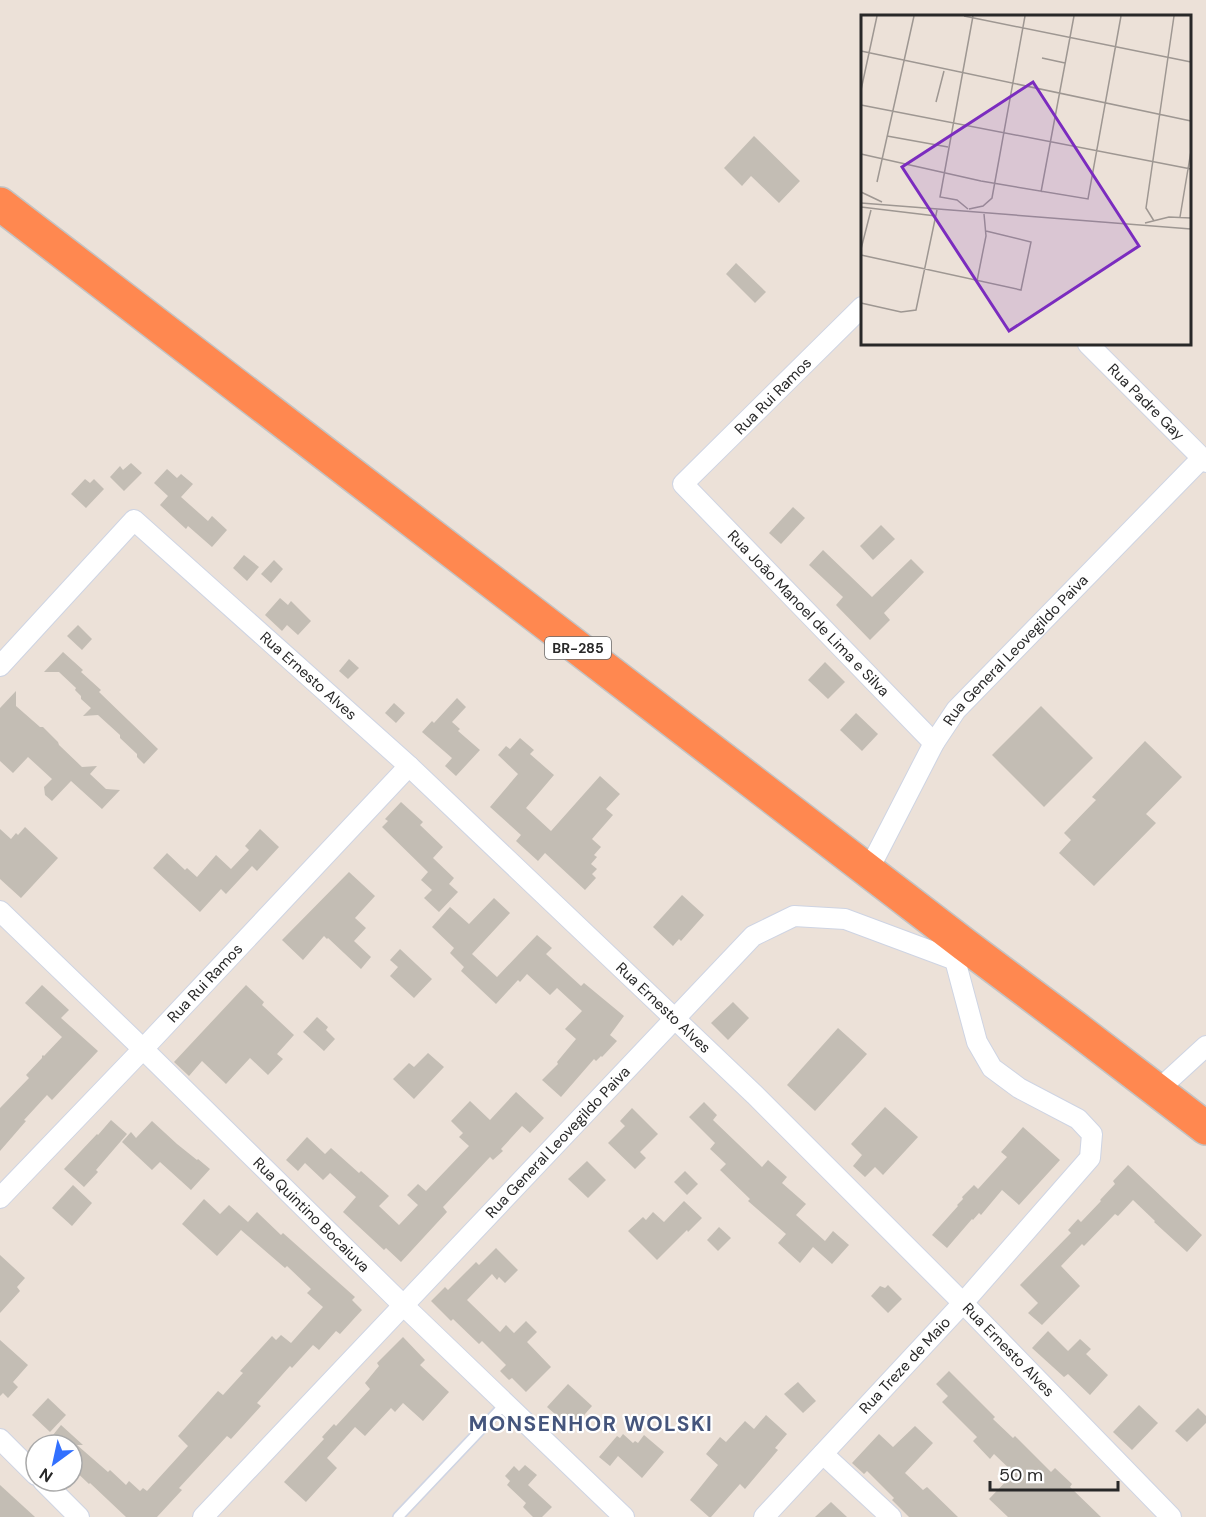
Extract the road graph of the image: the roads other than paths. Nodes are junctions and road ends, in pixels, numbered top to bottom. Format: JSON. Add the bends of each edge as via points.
{"nodes":[{"id":1,"x":0,"y":204,"type":"edge"},
{"id":2,"x":861,"y":308,"type":"edge"},
{"id":3,"x":1089,"y":345,"type":"edge"},
{"id":4,"x":1204,"y":460,"type":"edge"},
{"id":5,"x":683,"y":484,"type":"joint"},
{"id":6,"x":0,"y":666,"type":"edge"},
{"id":7,"x":934,"y":743,"type":"junction"},
{"id":8,"x":409,"y":766,"type":"junction"},
{"id":9,"x":868,"y":871,"type":"junction"},
{"id":10,"x":0,"y":911,"type":"edge"},
{"id":11,"x":960,"y":952,"type":"junction"},
{"id":12,"x":675,"y":1018,"type":"junction"},
{"id":13,"x":143,"y":1049,"type":"junction"},
{"id":14,"x":1202,"y":1056,"type":"edge"},
{"id":15,"x":1158,"y":1090,"type":"junction"},
{"id":16,"x":1206,"y":1128,"type":"edge"},
{"id":17,"x":0,"y":1198,"type":"edge"},
{"id":18,"x":963,"y":1303,"type":"junction"},
{"id":19,"x":404,"y":1305,"type":"junction"},
{"id":20,"x":506,"y":1403,"type":"junction"},
{"id":21,"x":0,"y":1439,"type":"edge"},
{"id":22,"x":823,"y":1454,"type":"junction"},
{"id":23,"x":24,"y":1462,"type":"edge"},
{"id":24,"x":55,"y":1493,"type":"edge"},
{"id":25,"x":79,"y":1517,"type":"edge"},
{"id":26,"x":203,"y":1517,"type":"edge"},
{"id":27,"x":398,"y":1517,"type":"edge"},
{"id":28,"x":624,"y":1517,"type":"edge"},
{"id":29,"x":764,"y":1517,"type":"edge"},
{"id":30,"x":891,"y":1517,"type":"edge"},
{"id":31,"x":1171,"y":1517,"type":"edge"}],
"edges":[{"from":1,"to":9,"type":"highway","number":"BR-285"},
{"from":2,"to":5,"type":"street","name":"Rua Rui Ramos"},
{"from":3,"to":4,"type":"street","name":"Rua Padre Gay"},
{"from":4,"to":7,"type":"street","name":"Rua General Leovegildo Paiva","via":[[956,710]]},
{"from":5,"to":7,"type":"street","name":"Rua João Manoel de Lima e Silva"},
{"from":6,"to":8,"type":"street","name":"Rua Ernesto Alves","via":[[134,520]]},
{"from":7,"to":9,"type":"street","name":"Rua General Leovegildo Paiva"},
{"from":8,"to":12,"type":"street","name":"Rua Ernesto Alves"},
{"from":8,"to":13,"type":"street","name":"Rua Rui Ramos"},
{"from":9,"to":11,"type":"highway","number":"BR-285"},
{"from":10,"to":13,"type":"street","name":"Rua Quintino Bocaiuva"},
{"from":11,"to":12,"type":"street","name":"Rua General Leovegildo Paiva","via":[[845,919],[794,916],[753,936]]},
{"from":11,"to":15,"type":"highway","number":"BR-285"},
{"from":11,"to":18,"type":"street","name":"Rua Treze de Maio","via":[[977,1042],[992,1068],[1019,1088],[1078,1119],[1092,1134],[1090,1158]]},
{"from":12,"to":18,"type":"street","name":"Rua Ernesto Alves"},
{"from":12,"to":19,"type":"street","name":"Rua General Leovegildo Paiva"},
{"from":13,"to":17,"type":"street","name":"Rua Rui Ramos"},
{"from":13,"to":19,"type":"street","name":"Rua Quintino Bocaiuva"},
{"from":14,"to":15,"type":"street"},
{"from":15,"to":16,"type":"highway","number":"BR-285"},
{"from":18,"to":22,"type":"street","name":"Rua Treze de Maio"},
{"from":18,"to":31,"type":"street","name":"Rua Ernesto Alves"},
{"from":19,"to":20,"type":"street","name":"Rua Quintino Bocaiuva"},
{"from":19,"to":26,"type":"street","name":"Rua General Leovegildo Paiva"},
{"from":20,"to":27,"type":"lane"},
{"from":20,"to":28,"type":"street","name":"Rua Quintino Bocaiuva"},
{"from":21,"to":23,"type":"street"},
{"from":22,"to":29,"type":"street","name":"Rua Treze de Maio"},
{"from":22,"to":30,"type":"street"},
{"from":24,"to":25,"type":"street"}]}
